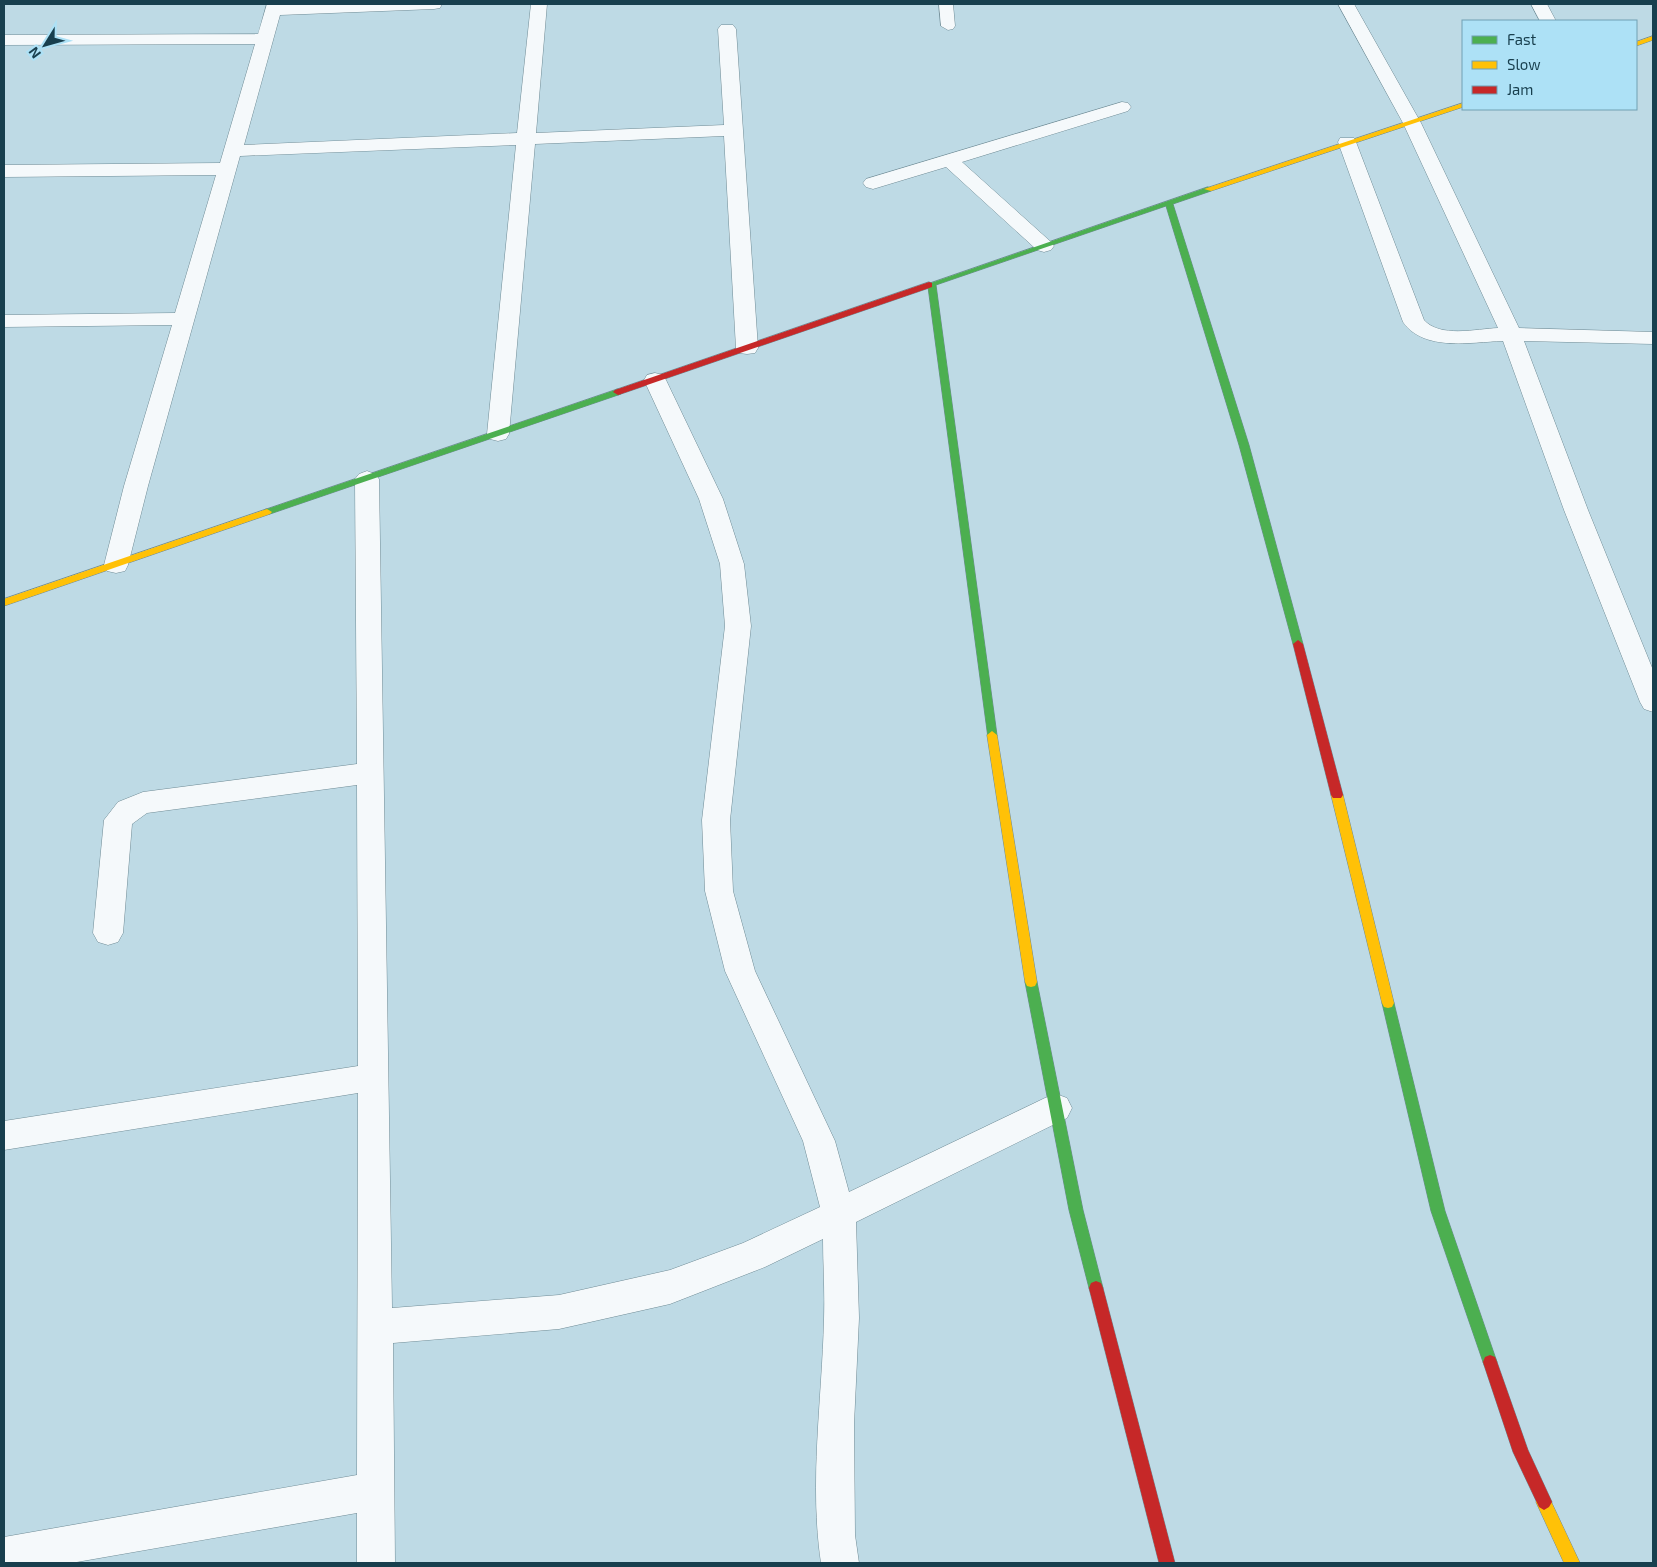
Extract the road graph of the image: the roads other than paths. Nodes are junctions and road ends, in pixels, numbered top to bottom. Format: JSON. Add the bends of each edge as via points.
{"nodes":[{"id":1,"x":434,"y":4,"type":"edge"},
{"id":2,"x":539,"y":4,"type":"edge"},
{"id":3,"x":946,"y":4,"type":"edge"},
{"id":4,"x":1346,"y":4,"type":"edge"},
{"id":5,"x":1539,"y":4,"type":"edge"},
{"id":6,"x":274,"y":7,"type":"edge"},
{"id":7,"x":1547,"y":20,"type":"edge"},
{"id":8,"x":948,"y":26,"type":"dead end"},
{"id":9,"x":727,"y":30,"type":"dead end"},
{"id":10,"x":1653,"y":38,"type":"edge"},
{"id":11,"x":265,"y":39,"type":"junction"},
{"id":12,"x":4,"y":40,"type":"edge"},
{"id":13,"x":1637,"y":44,"type":"edge"},
{"id":14,"x":1462,"y":105,"type":"edge"},
{"id":15,"x":1122,"y":107,"type":"dead end"},
{"id":16,"x":1412,"y":123,"type":"junction"},
{"id":17,"x":733,"y":130,"type":"junction"},
{"id":18,"x":526,"y":139,"type":"junction"},
{"id":19,"x":1347,"y":142,"type":"junction"},
{"id":20,"x":230,"y":160,"type":"junction"},
{"id":21,"x":949,"y":160,"type":"junction"},
{"id":22,"x":4,"y":170,"type":"edge"},
{"id":23,"x":873,"y":183,"type":"dead end"},
{"id":24,"x":1169,"y":202,"type":"junction"},
{"id":25,"x":1044,"y":246,"type":"junction"},
{"id":26,"x":932,"y":285,"type":"junction"},
{"id":27,"x":184,"y":319,"type":"junction"},
{"id":28,"x":4,"y":321,"type":"edge"},
{"id":29,"x":1511,"y":334,"type":"junction"},
{"id":30,"x":1653,"y":338,"type":"edge"},
{"id":31,"x":747,"y":348,"type":"junction"},
{"id":32,"x":655,"y":380,"type":"junction"},
{"id":33,"x":498,"y":434,"type":"junction"},
{"id":34,"x":367,"y":479,"type":"junction"},
{"id":35,"x":116,"y":565,"type":"junction"},
{"id":36,"x":4,"y":603,"type":"edge"},
{"id":37,"x":1653,"y":702,"type":"edge"},
{"id":38,"x":369,"y":773,"type":"junction"},
{"id":39,"x":108,"y":933,"type":"dead end"},
{"id":40,"x":374,"y":1078,"type":"junction"},
{"id":41,"x":1056,"y":1108,"type":"junction"},
{"id":42,"x":4,"y":1135,"type":"edge"},
{"id":43,"x":839,"y":1216,"type":"junction"},
{"id":44,"x":374,"y":1327,"type":"junction"},
{"id":45,"x":375,"y":1491,"type":"junction"},
{"id":46,"x":4,"y":1556,"type":"edge"},
{"id":47,"x":376,"y":1563,"type":"edge"},
{"id":48,"x":840,"y":1563,"type":"edge"},
{"id":49,"x":1167,"y":1563,"type":"edge"},
{"id":50,"x":1572,"y":1563,"type":"edge"}],
"edges":[{"from":1,"to":6,"type":"street"},
{"from":2,"to":18,"type":"street"},
{"from":3,"to":8,"type":"lane"},
{"from":4,"to":16,"type":"street"},
{"from":5,"to":7,"type":"street"},
{"from":6,"to":11,"type":"street"},
{"from":9,"to":17,"type":"street"},
{"from":10,"to":13,"type":"street"},
{"from":11,"to":12,"type":"street"},
{"from":11,"to":20,"type":"street"},
{"from":14,"to":16,"type":"street"},
{"from":15,"to":21,"type":"street"},
{"from":16,"to":19,"type":"street"},
{"from":16,"to":29,"type":"street"},
{"from":17,"to":18,"type":"street"},
{"from":17,"to":31,"type":"street"},
{"from":18,"to":20,"type":"street"},
{"from":18,"to":33,"type":"street"},
{"from":19,"to":24,"type":"street"},
{"from":19,"to":29,"type":"street","via":[[1414,322],[1421,330],[1443,337]]},
{"from":20,"to":22,"type":"street"},
{"from":20,"to":27,"type":"street"},
{"from":21,"to":23,"type":"street"},
{"from":21,"to":25,"type":"street"},
{"from":24,"to":25,"type":"street"},
{"from":24,"to":50,"type":"street","via":[[1244,446],[1321,727],[1438,1211],[1522,1452]]},
{"from":25,"to":26,"type":"street"},
{"from":26,"to":31,"type":"street"},
{"from":26,"to":41,"type":"street","via":[[998,777],[1025,951]]},
{"from":27,"to":28,"type":"street"},
{"from":27,"to":35,"type":"street"},
{"from":29,"to":30,"type":"street"},
{"from":29,"to":37,"type":"street","via":[[1576,510]]},
{"from":31,"to":32,"type":"street"},
{"from":32,"to":33,"type":"street"},
{"from":32,"to":43,"type":"street","via":[[711,498],[732,564],[738,626],[716,820],[718,891],[740,971],[820,1141]]},
{"from":33,"to":34,"type":"street"},
{"from":34,"to":35,"type":"street"},
{"from":34,"to":38,"type":"street"},
{"from":35,"to":36,"type":"street"},
{"from":38,"to":39,"type":"street","via":[[143,803],[128,810],[118,820]]},
{"from":38,"to":40,"type":"street"},
{"from":40,"to":42,"type":"street"},
{"from":40,"to":44,"type":"street"},
{"from":41,"to":43,"type":"street"},
{"from":41,"to":49,"type":"street","via":[[1076,1210]]},
{"from":43,"to":44,"type":"street","via":[[753,1256],[670,1287],[559,1312]]},
{"from":43,"to":48,"type":"street","via":[[842,1318],[836,1424],[836,1534]]},
{"from":44,"to":45,"type":"street"},
{"from":45,"to":46,"type":"street"},
{"from":45,"to":47,"type":"street"}]}
